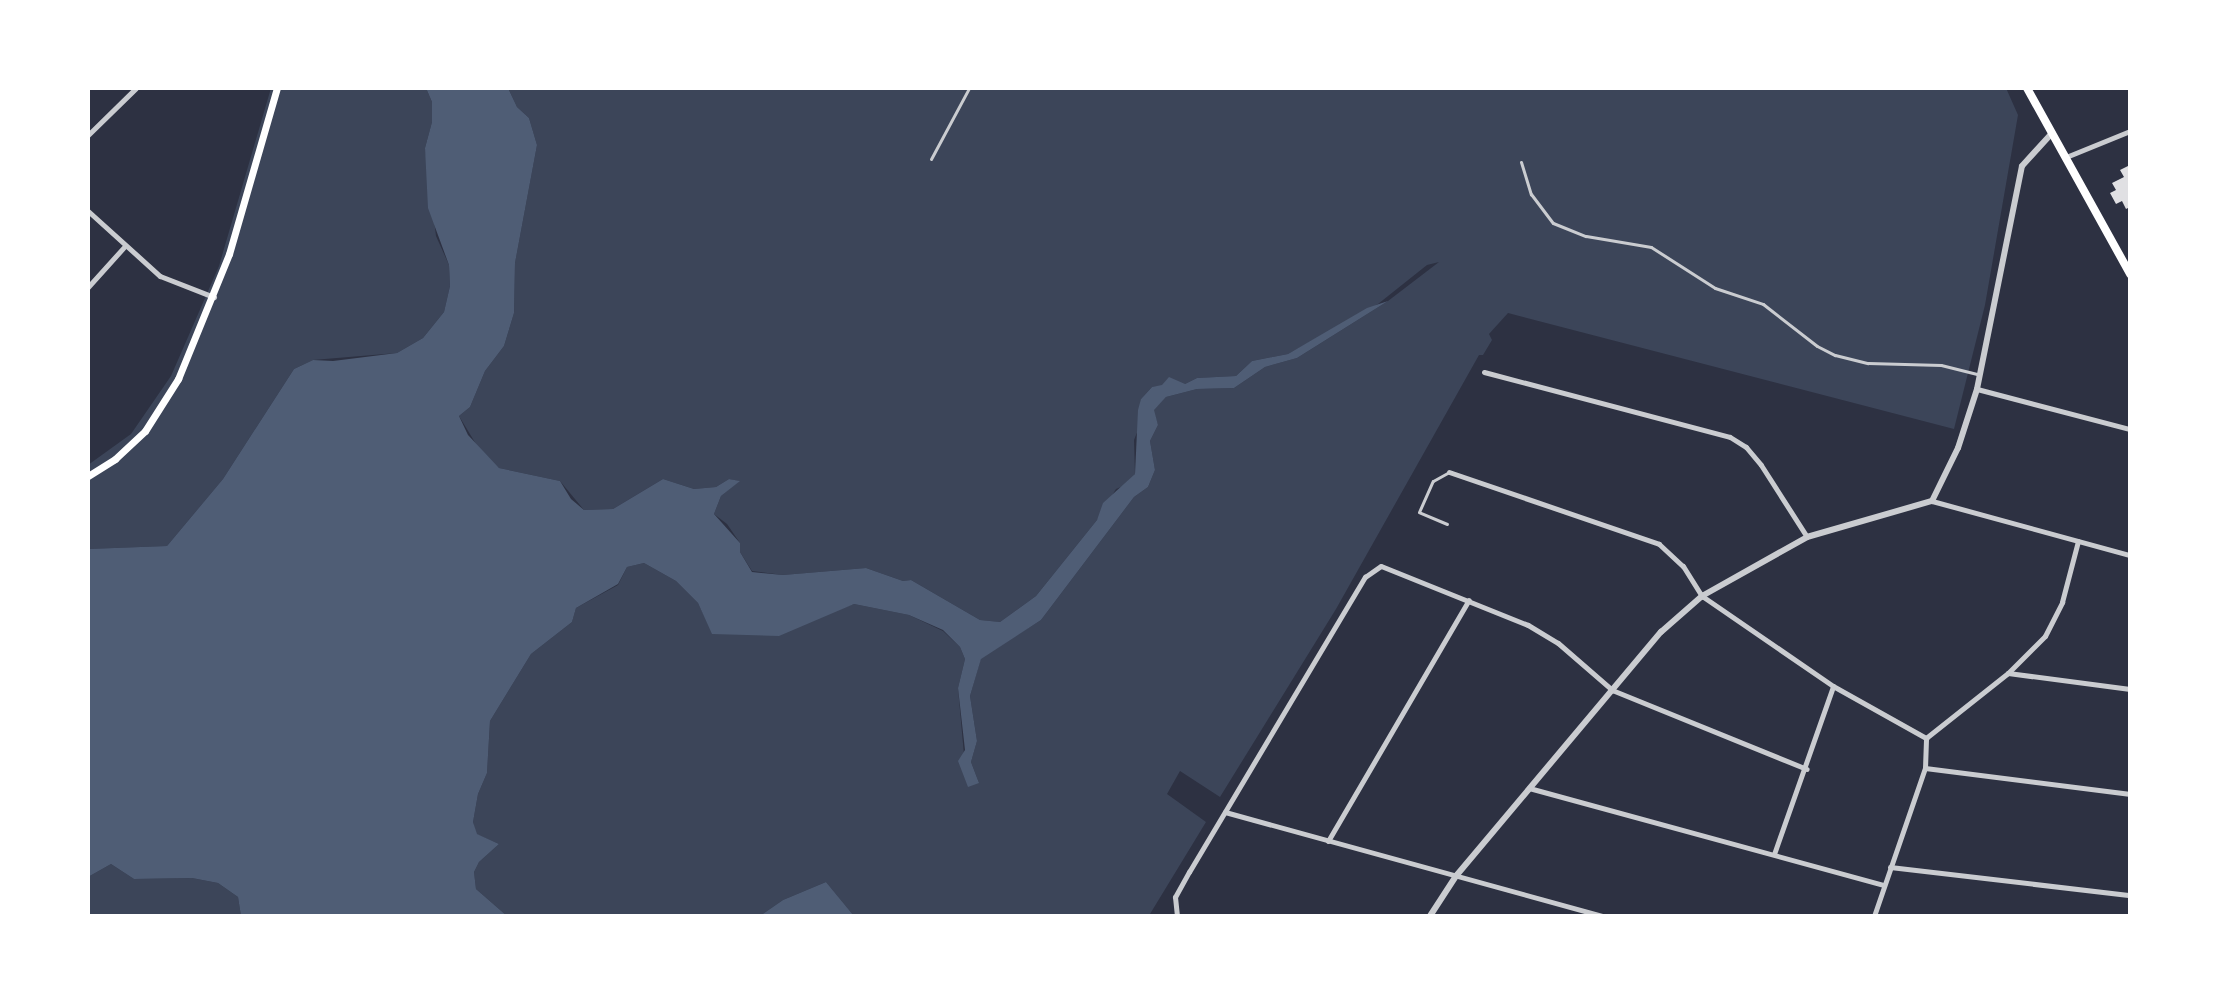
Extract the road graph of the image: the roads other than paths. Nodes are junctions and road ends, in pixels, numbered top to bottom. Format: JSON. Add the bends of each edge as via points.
{"nodes":[{"id":1,"x":136,"y":88,"type":"edge"},
{"id":2,"x":277,"y":88,"type":"edge"},
{"id":3,"x":969,"y":88,"type":"edge"},
{"id":4,"x":2027,"y":88,"type":"edge"},
{"id":5,"x":2130,"y":131,"type":"edge"},
{"id":6,"x":2052,"y":133,"type":"junction"},
{"id":7,"x":88,"y":135,"type":"edge"},
{"id":8,"x":2065,"y":158,"type":"junction"},
{"id":9,"x":931,"y":159,"type":"dead end"},
{"id":10,"x":1521,"y":162,"type":"dead end"},
{"id":11,"x":88,"y":211,"type":"edge"},
{"id":12,"x":124,"y":247,"type":"junction"},
{"id":13,"x":2130,"y":274,"type":"edge"},
{"id":14,"x":88,"y":287,"type":"edge"},
{"id":15,"x":214,"y":297,"type":"junction"},
{"id":16,"x":1484,"y":372,"type":"dead end"},
{"id":17,"x":1979,"y":375,"type":"junction"},
{"id":18,"x":1977,"y":389,"type":"junction"},
{"id":19,"x":2130,"y":429,"type":"edge"},
{"id":20,"x":1449,"y":472,"type":"joint"},
{"id":21,"x":88,"y":476,"type":"edge"},
{"id":22,"x":1932,"y":501,"type":"junction"},
{"id":23,"x":1447,"y":524,"type":"dead end"},
{"id":24,"x":1807,"y":537,"type":"junction"},
{"id":25,"x":2078,"y":541,"type":"junction"},
{"id":26,"x":2130,"y":555,"type":"edge"},
{"id":27,"x":1702,"y":596,"type":"junction"},
{"id":28,"x":1469,"y":600,"type":"junction"},
{"id":29,"x":2008,"y":673,"type":"junction"},
{"id":30,"x":1833,"y":686,"type":"junction"},
{"id":31,"x":2130,"y":689,"type":"edge"},
{"id":32,"x":1612,"y":690,"type":"junction"},
{"id":33,"x":1926,"y":738,"type":"junction"},
{"id":34,"x":1925,"y":768,"type":"junction"},
{"id":35,"x":1807,"y":769,"type":"junction"},
{"id":36,"x":1529,"y":788,"type":"junction"},
{"id":37,"x":2130,"y":794,"type":"edge"},
{"id":38,"x":1225,"y":812,"type":"junction"},
{"id":39,"x":1328,"y":841,"type":"junction"},
{"id":40,"x":1774,"y":854,"type":"junction"},
{"id":41,"x":1890,"y":867,"type":"junction"},
{"id":42,"x":1456,"y":876,"type":"junction"},
{"id":43,"x":1884,"y":885,"type":"junction"},
{"id":44,"x":2130,"y":895,"type":"edge"},
{"id":45,"x":1177,"y":916,"type":"edge"},
{"id":46,"x":1430,"y":916,"type":"edge"},
{"id":47,"x":1602,"y":916,"type":"edge"},
{"id":48,"x":1874,"y":916,"type":"edge"}],
"edges":[{"from":1,"to":7,"type":"street"},
{"from":2,"to":15,"type":"main road"},
{"from":3,"to":9,"type":"lane"},
{"from":4,"to":6,"type":"main road"},
{"from":5,"to":8,"type":"street"},
{"from":6,"to":8,"type":"main road"},
{"from":6,"to":17,"type":"street","via":[[2022,166]]},
{"from":8,"to":13,"type":"main road"},
{"from":10,"to":17,"type":"lane","via":[[1531,194],[1553,223],[1586,236],[1651,247],[1715,288],[1763,304],[1835,355],[1868,363],[1941,365]]},
{"from":11,"to":12,"type":"street"},
{"from":12,"to":14,"type":"street"},
{"from":12,"to":15,"type":"street","via":[[160,276]]},
{"from":15,"to":21,"type":"main road","via":[[155,417],[131,446]]},
{"from":16,"to":24,"type":"street","via":[[1730,437],[1761,465]]},
{"from":17,"to":18,"type":"street"},
{"from":18,"to":19,"type":"street"},
{"from":18,"to":22,"type":"street","via":[[1958,448]]},
{"from":20,"to":23,"type":"lane","via":[[1433,481],[1419,512]]},
{"from":20,"to":27,"type":"street","via":[[1659,544],[1683,566]]},
{"from":22,"to":24,"type":"street"},
{"from":22,"to":25,"type":"street"},
{"from":24,"to":27,"type":"street"},
{"from":25,"to":26,"type":"street"},
{"from":25,"to":29,"type":"street","via":[[2062,602],[2045,636]]},
{"from":27,"to":30,"type":"street"},
{"from":27,"to":32,"type":"street","via":[[1661,632]]},
{"from":28,"to":32,"type":"street","via":[[1558,643]]},
{"from":28,"to":38,"type":"street","via":[[1386,567],[1374,569]]},
{"from":28,"to":39,"type":"street"},
{"from":29,"to":31,"type":"street"},
{"from":29,"to":33,"type":"street"},
{"from":30,"to":33,"type":"street"},
{"from":30,"to":35,"type":"street"},
{"from":32,"to":35,"type":"street"},
{"from":32,"to":36,"type":"street"},
{"from":33,"to":34,"type":"street"},
{"from":34,"to":37,"type":"street"},
{"from":34,"to":41,"type":"street"},
{"from":35,"to":40,"type":"street"},
{"from":36,"to":40,"type":"street"},
{"from":36,"to":42,"type":"street"},
{"from":38,"to":39,"type":"street"},
{"from":38,"to":45,"type":"street","via":[[1175,897]]},
{"from":39,"to":42,"type":"street"},
{"from":40,"to":43,"type":"street"},
{"from":41,"to":43,"type":"street"},
{"from":41,"to":44,"type":"street"},
{"from":42,"to":46,"type":"street"},
{"from":42,"to":47,"type":"street"},
{"from":43,"to":48,"type":"street"}]}
